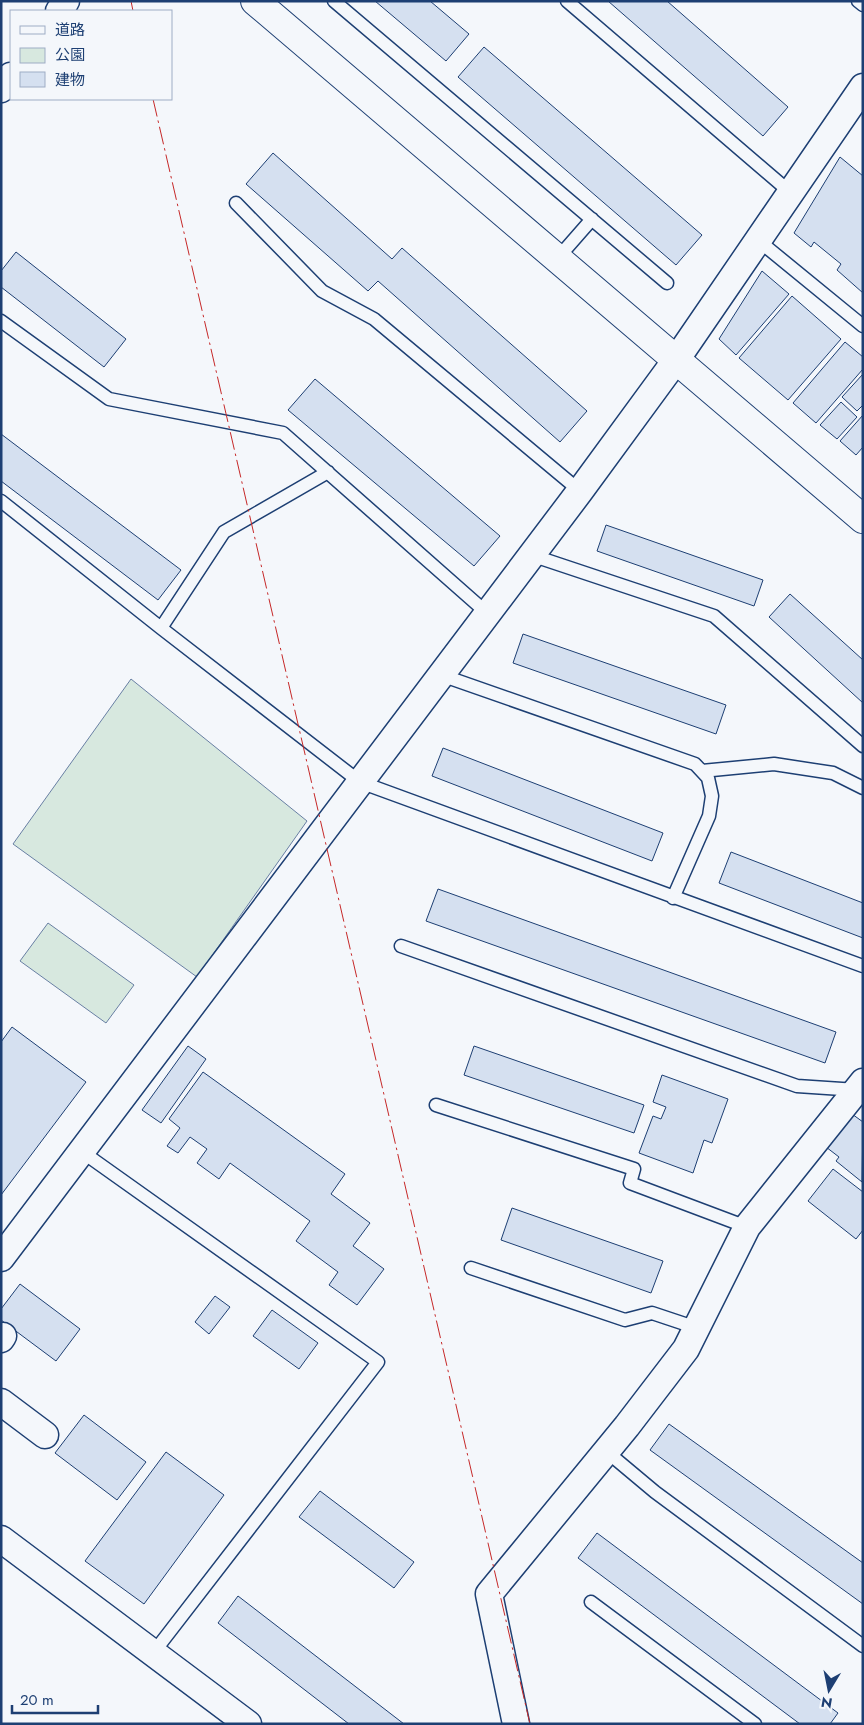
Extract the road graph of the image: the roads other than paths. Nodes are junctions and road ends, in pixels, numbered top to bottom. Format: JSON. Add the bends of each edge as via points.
{"nodes":[{"id":1,"x":334,"y":1,"type":"edge"},
{"id":2,"x":567,"y":1,"type":"edge"},
{"id":3,"x":858,"y":1,"type":"edge"},
{"id":4,"x":266,"y":5,"type":"edge"},
{"id":5,"x":863,"y":5,"type":"edge"},
{"id":6,"x":10,"y":77,"type":"edge"},
{"id":7,"x":863,"y":87,"type":"edge"},
{"id":8,"x":1,"y":89,"type":"edge"},
{"id":9,"x":791,"y":193,"type":"junction"},
{"id":10,"x":236,"y":203,"type":"dead end"},
{"id":11,"x":592,"y":219,"type":"junction"},
{"id":12,"x":759,"y":240,"type":"junction"},
{"id":13,"x":557,"y":259,"type":"junction"},
{"id":14,"x":667,"y":283,"type":"dead end"},
{"id":15,"x":1,"y":321,"type":"edge"},
{"id":16,"x":863,"y":326,"type":"edge"},
{"id":17,"x":676,"y":360,"type":"junction"},
{"id":18,"x":328,"y":472,"type":"junction"},
{"id":19,"x":580,"y":491,"type":"junction"},
{"id":20,"x":1,"y":501,"type":"edge"},
{"id":21,"x":863,"y":519,"type":"edge"},
{"id":22,"x":531,"y":555,"type":"junction"},
{"id":23,"x":488,"y":613,"type":"junction"},
{"id":24,"x":161,"y":628,"type":"junction"},
{"id":25,"x":441,"y":675,"type":"junction"},
{"id":26,"x":863,"y":746,"type":"edge"},
{"id":27,"x":702,"y":771,"type":"junction"},
{"id":28,"x":360,"y":782,"type":"junction"},
{"id":29,"x":863,"y":788,"type":"edge"},
{"id":30,"x":673,"y":898,"type":"junction"},
{"id":31,"x":401,"y":946,"type":"dead end"},
{"id":32,"x":863,"y":966,"type":"edge"},
{"id":33,"x":860,"y":1086,"type":"edge"},
{"id":34,"x":436,"y":1105,"type":"dead end"},
{"id":35,"x":81,"y":1151,"type":"junction"},
{"id":36,"x":747,"y":1227,"type":"junction"},
{"id":37,"x":1,"y":1258,"type":"edge"},
{"id":38,"x":471,"y":1268,"type":"dead end"},
{"id":39,"x":697,"y":1328,"type":"junction"},
{"id":40,"x":1,"y":1402,"type":"edge"},
{"id":41,"x":45,"y":1435,"type":"dead end"},
{"id":42,"x":606,"y":1451,"type":"junction"},
{"id":43,"x":1,"y":1538,"type":"edge"},
{"id":44,"x":592,"y":1602,"type":"dead end"},
{"id":45,"x":863,"y":1646,"type":"edge"},
{"id":46,"x":154,"y":1652,"type":"junction"},
{"id":47,"x":248,"y":1724,"type":"edge"},
{"id":48,"x":516,"y":1724,"type":"edge"},
{"id":49,"x":755,"y":1724,"type":"edge"}],
"edges":[{"from":1,"to":11,"type":"lane"},
{"from":2,"to":9,"type":"lane"},
{"from":3,"to":5,"type":"lane"},
{"from":4,"to":13,"type":"street"},
{"from":6,"to":8,"type":"street"},
{"from":7,"to":9,"type":"street"},
{"from":9,"to":12,"type":"street"},
{"from":10,"to":19,"type":"lane","via":[[322,291],[374,319]]},
{"from":11,"to":13,"type":"lane"},
{"from":11,"to":14,"type":"lane"},
{"from":12,"to":16,"type":"lane"},
{"from":12,"to":17,"type":"street"},
{"from":13,"to":17,"type":"street"},
{"from":15,"to":18,"type":"lane","via":[[108,399],[283,432]]},
{"from":17,"to":19,"type":"street"},
{"from":17,"to":21,"type":"street"},
{"from":18,"to":23,"type":"lane"},
{"from":18,"to":24,"type":"lane","via":[[224,532]]},
{"from":19,"to":22,"type":"street"},
{"from":20,"to":24,"type":"lane"},
{"from":22,"to":23,"type":"street"},
{"from":22,"to":26,"type":"lane","via":[[714,616]]},
{"from":23,"to":25,"type":"street"},
{"from":24,"to":28,"type":"lane"},
{"from":25,"to":27,"type":"lane","via":[[694,764]]},
{"from":25,"to":28,"type":"street"},
{"from":27,"to":29,"type":"lane","via":[[774,764],[833,773]]},
{"from":27,"to":30,"type":"lane","via":[[708,778],[712,796],[709,816]]},
{"from":28,"to":30,"type":"lane"},
{"from":28,"to":35,"type":"street"},
{"from":30,"to":32,"type":"lane"},
{"from":31,"to":33,"type":"lane","via":[[797,1086]]},
{"from":33,"to":36,"type":"street"},
{"from":34,"to":36,"type":"lane","via":[[634,1170],[630,1183]]},
{"from":35,"to":37,"type":"street"},
{"from":35,"to":46,"type":"lane","via":[[378,1362]]},
{"from":36,"to":39,"type":"street"},
{"from":38,"to":39,"type":"lane","via":[[625,1320],[652,1313]]},
{"from":39,"to":42,"type":"street","via":[[686,1349]]},
{"from":40,"to":41,"type":"street"},
{"from":42,"to":45,"type":"lane","via":[[655,1492]]},
{"from":42,"to":48,"type":"street","via":[[489,1594]]},
{"from":43,"to":46,"type":"street"},
{"from":44,"to":49,"type":"lane"},
{"from":46,"to":47,"type":"street"}]}
